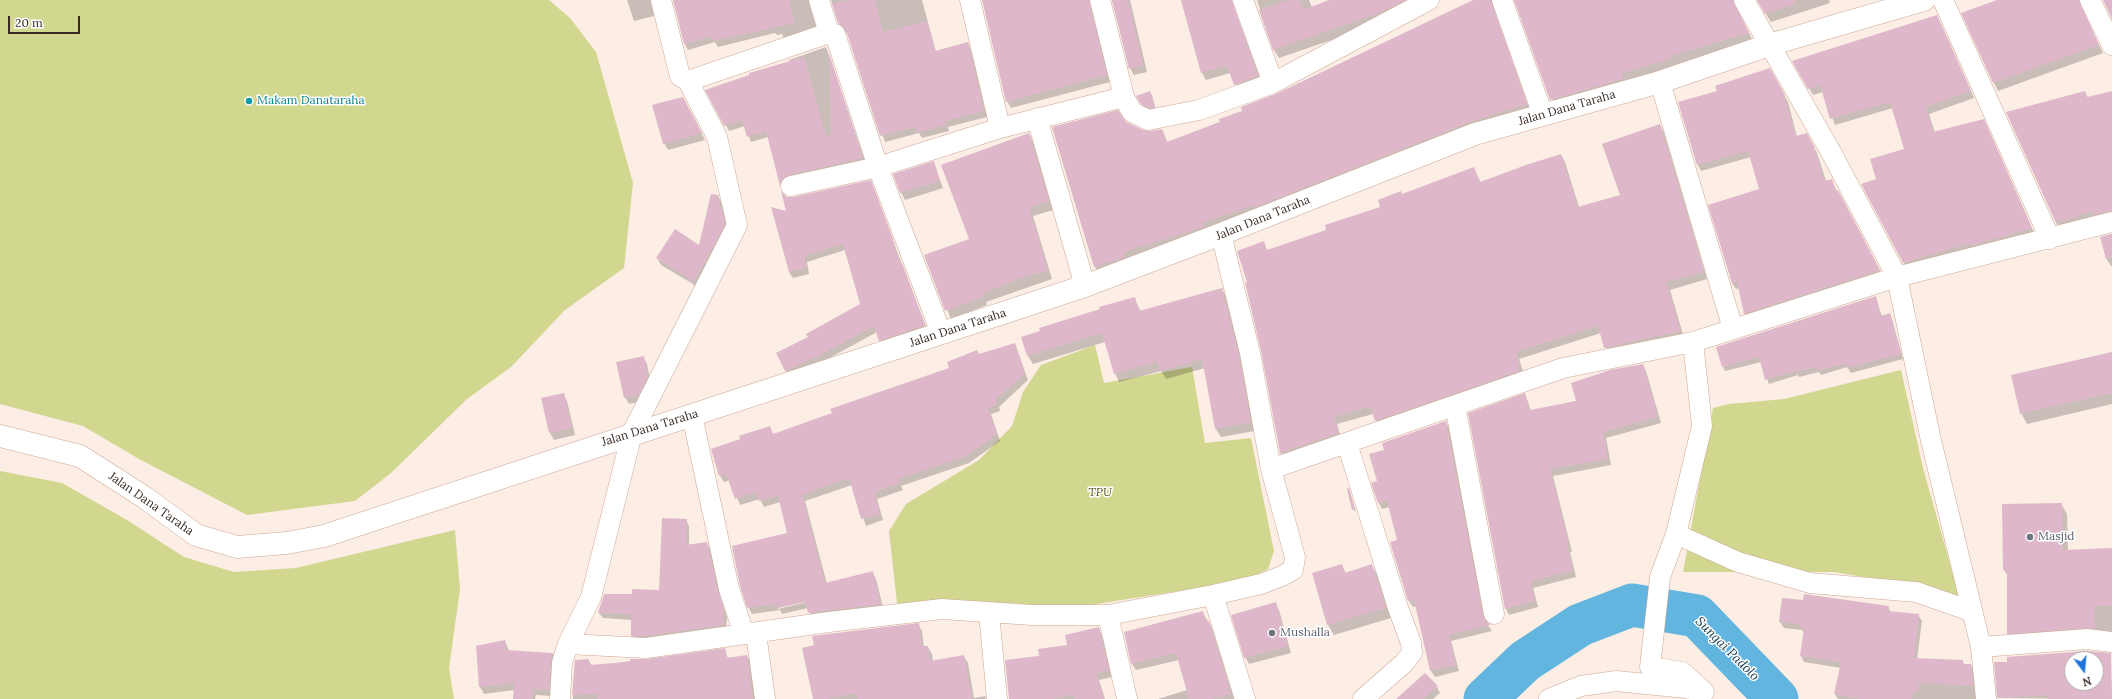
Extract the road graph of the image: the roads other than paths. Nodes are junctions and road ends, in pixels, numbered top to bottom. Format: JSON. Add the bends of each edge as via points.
{"nodes":[{"id":1,"x":661,"y":0,"type":"edge"},
{"id":2,"x":819,"y":0,"type":"edge"},
{"id":3,"x":970,"y":0,"type":"edge"},
{"id":4,"x":1100,"y":0,"type":"edge"},
{"id":5,"x":1243,"y":0,"type":"edge"},
{"id":6,"x":1429,"y":0,"type":"edge"},
{"id":7,"x":1502,"y":0,"type":"edge"},
{"id":8,"x":1744,"y":0,"type":"edge"},
{"id":9,"x":1924,"y":0,"type":"edge"},
{"id":10,"x":1943,"y":0,"type":"edge"},
{"id":11,"x":2090,"y":0,"type":"edge"},
{"id":12,"x":829,"y":33,"type":"junction"},
{"id":13,"x":1769,"y":45,"type":"junction"},
{"id":14,"x":2112,"y":45,"type":"edge"},
{"id":15,"x":688,"y":81,"type":"junction"},
{"id":16,"x":1660,"y":82,"type":"junction"},
{"id":17,"x":1273,"y":83,"type":"junction"},
{"id":18,"x":1124,"y":97,"type":"junction"},
{"id":19,"x":1543,"y":115,"type":"junction"},
{"id":20,"x":1037,"y":118,"type":"junction"},
{"id":21,"x":1000,"y":128,"type":"junction"},
{"id":22,"x":878,"y":167,"type":"junction"},
{"id":23,"x":791,"y":186,"type":"dead end"},
{"id":24,"x":2112,"y":222,"type":"edge"},
{"id":25,"x":1221,"y":234,"type":"junction"},
{"id":26,"x":2050,"y":239,"type":"junction"},
{"id":27,"x":1897,"y":277,"type":"junction"},
{"id":28,"x":1085,"y":286,"type":"junction"},
{"id":29,"x":1733,"y":329,"type":"junction"},
{"id":30,"x":941,"y":333,"type":"junction"},
{"id":31,"x":1693,"y":342,"type":"junction"},
{"id":32,"x":1455,"y":406,"type":"junction"},
{"id":33,"x":692,"y":415,"type":"junction"},
{"id":34,"x":632,"y":433,"type":"junction"},
{"id":35,"x":0,"y":436,"type":"edge"},
{"id":36,"x":1347,"y":443,"type":"junction"},
{"id":37,"x":1271,"y":469,"type":"junction"},
{"id":38,"x":1676,"y":534,"type":"junction"},
{"id":39,"x":1213,"y":595,"type":"junction"},
{"id":40,"x":1971,"y":611,"type":"junction"},
{"id":41,"x":989,"y":613,"type":"junction"},
{"id":42,"x":1494,"y":614,"type":"dead end"},
{"id":43,"x":1108,"y":615,"type":"junction"},
{"id":44,"x":750,"y":633,"type":"junction"},
{"id":45,"x":2112,"y":642,"type":"edge"},
{"id":46,"x":568,"y":644,"type":"junction"},
{"id":47,"x":1981,"y":647,"type":"junction"},
{"id":48,"x":1647,"y":692,"type":"edge"},
{"id":49,"x":1709,"y":696,"type":"edge"},
{"id":50,"x":560,"y":699,"type":"edge"},
{"id":51,"x":765,"y":699,"type":"edge"},
{"id":52,"x":997,"y":699,"type":"edge"},
{"id":53,"x":1127,"y":699,"type":"edge"},
{"id":54,"x":1245,"y":699,"type":"edge"},
{"id":55,"x":1363,"y":699,"type":"edge"},
{"id":56,"x":1549,"y":699,"type":"edge"},
{"id":57,"x":1986,"y":699,"type":"edge"}],
"edges":[{"from":1,"to":15,"type":"street","via":[[680,76]]},
{"from":2,"to":12,"type":"street"},
{"from":3,"to":21,"type":"street"},
{"from":4,"to":18,"type":"street"},
{"from":5,"to":17,"type":"street"},
{"from":6,"to":17,"type":"street"},
{"from":7,"to":19,"type":"street"},
{"from":8,"to":13,"type":"street"},
{"from":9,"to":13,"type":"street","name":"Jalan Dana Taraha"},
{"from":10,"to":26,"type":"street"},
{"from":11,"to":14,"type":"street"},
{"from":12,"to":15,"type":"street"},
{"from":12,"to":22,"type":"street","via":[[835,34],[837,38]]},
{"from":13,"to":16,"type":"street","name":"Jalan Dana Taraha"},
{"from":13,"to":27,"type":"street","via":[[1832,154]]},
{"from":15,"to":34,"type":"street","via":[[717,137],[737,225]]},
{"from":16,"to":19,"type":"street","name":"Jalan Dana Taraha"},
{"from":16,"to":29,"type":"street"},
{"from":17,"to":18,"type":"street","via":[[1200,110],[1148,120],[1132,112]]},
{"from":18,"to":20,"type":"street"},
{"from":19,"to":25,"type":"street","name":"Jalan Dana Taraha","via":[[1475,134]]},
{"from":20,"to":21,"type":"street"},
{"from":20,"to":28,"type":"street"},
{"from":21,"to":22,"type":"street"},
{"from":22,"to":23,"type":"street"},
{"from":22,"to":30,"type":"street"},
{"from":24,"to":26,"type":"street"},
{"from":25,"to":28,"type":"street","name":"Jalan Dana Taraha"},
{"from":25,"to":37,"type":"street","via":[[1250,353]]},
{"from":26,"to":27,"type":"street"},
{"from":27,"to":29,"type":"street"},
{"from":27,"to":40,"type":"street","via":[[1930,436]]},
{"from":28,"to":30,"type":"street","name":"Jalan Dana Taraha"},
{"from":29,"to":31,"type":"street"},
{"from":30,"to":33,"type":"street","name":"Jalan Dana Taraha"},
{"from":31,"to":32,"type":"street","via":[[1563,368]]},
{"from":31,"to":38,"type":"street","via":[[1702,426]]},
{"from":32,"to":36,"type":"street"},
{"from":32,"to":42,"type":"street"},
{"from":33,"to":34,"type":"street","name":"Jalan Dana Taraha"},
{"from":33,"to":44,"type":"street","via":[[729,589]]},
{"from":34,"to":35,"type":"street","name":"Jalan Dana Taraha","via":[[324,536],[287,543],[237,547],[196,535],[144,497],[80,456]]},
{"from":34,"to":46,"type":"street","via":[[591,597]]},
{"from":36,"to":37,"type":"street"},
{"from":36,"to":55,"type":"street","via":[[1411,643],[1412,653],[1404,664]]},
{"from":37,"to":39,"type":"street","via":[[1295,557],[1293,570],[1261,584]]},
{"from":38,"to":40,"type":"street","via":[[1738,562],[1810,583],[1916,592]]},
{"from":38,"to":49,"type":"street","via":[[1660,577],[1650,667],[1682,672]]},
{"from":39,"to":43,"type":"street"},
{"from":39,"to":54,"type":"street"},
{"from":40,"to":47,"type":"street"},
{"from":41,"to":43,"type":"street"},
{"from":41,"to":44,"type":"street","via":[[942,609]]},
{"from":41,"to":52,"type":"street"},
{"from":43,"to":53,"type":"street"},
{"from":44,"to":46,"type":"street","via":[[646,648]]},
{"from":44,"to":51,"type":"street"},
{"from":45,"to":47,"type":"street","via":[[2087,639]]},
{"from":46,"to":50,"type":"street","via":[[562,663]]},
{"from":47,"to":57,"type":"street"},
{"from":48,"to":49,"type":"street","via":[[1686,688]]},
{"from":48,"to":56,"type":"street","via":[[1616,681],[1588,685]]}]}
